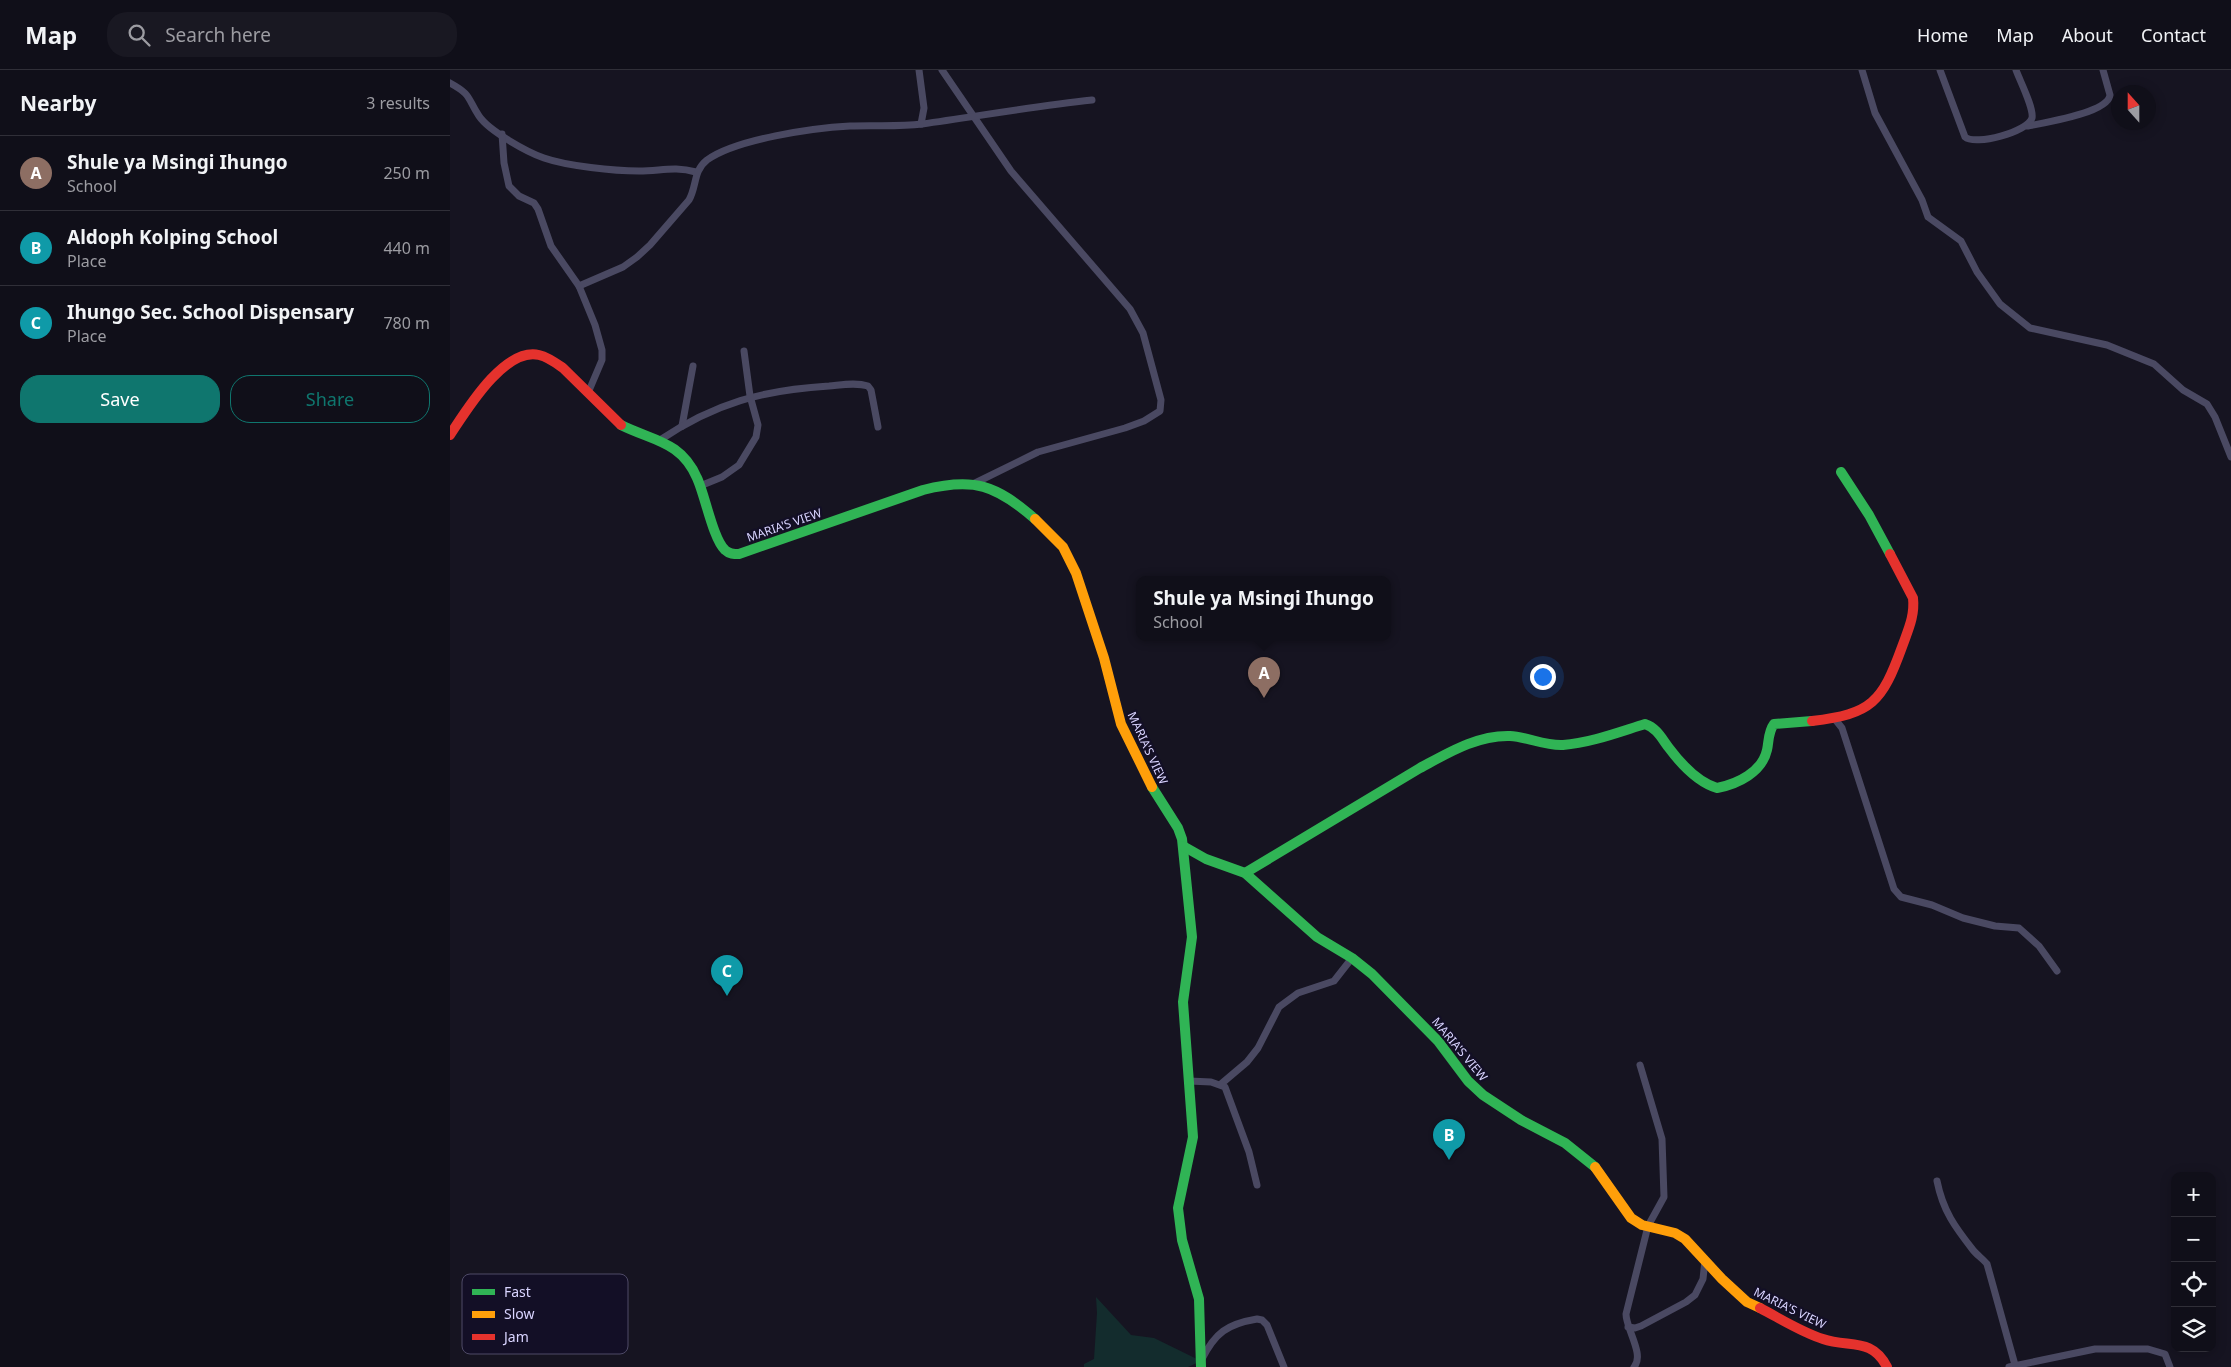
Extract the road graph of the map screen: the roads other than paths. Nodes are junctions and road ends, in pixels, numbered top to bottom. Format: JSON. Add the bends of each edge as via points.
{"nodes":[{"id":1,"x":919,"y":70,"type":"edge"},
{"id":2,"x":942,"y":70,"type":"edge"},
{"id":3,"x":1862,"y":70,"type":"edge"},
{"id":4,"x":1940,"y":70,"type":"edge"},
{"id":5,"x":2016,"y":70,"type":"edge"},
{"id":6,"x":2103,"y":70,"type":"edge"},
{"id":7,"x":450,"y":83,"type":"edge"},
{"id":8,"x":1092,"y":100,"type":"dead end"},
{"id":9,"x":972,"y":115,"type":"junction"},
{"id":10,"x":922,"y":124,"type":"junction"},
{"id":11,"x":2028,"y":126,"type":"junction"},
{"id":12,"x":502,"y":134,"type":"junction"},
{"id":13,"x":696,"y":172,"type":"junction"},
{"id":14,"x":579,"y":286,"type":"junction"},
{"id":15,"x":744,"y":351,"type":"dead end"},
{"id":16,"x":693,"y":366,"type":"dead end"},
{"id":17,"x":588,"y":393,"type":"junction"},
{"id":18,"x":750,"y":396,"type":"junction"},
{"id":19,"x":682,"y":426,"type":"junction"},
{"id":20,"x":878,"y":427,"type":"dead end"},
{"id":21,"x":450,"y":435,"type":"edge"},
{"id":22,"x":660,"y":440,"type":"junction"},
{"id":23,"x":2231,"y":457,"type":"edge"},
{"id":24,"x":1841,"y":472,"type":"dead end"},
{"id":25,"x":973,"y":484,"type":"junction"},
{"id":26,"x":700,"y":486,"type":"junction"},
{"id":27,"x":1834,"y":718,"type":"junction"},
{"id":28,"x":1183,"y":846,"type":"junction"},
{"id":29,"x":1245,"y":873,"type":"junction"},
{"id":30,"x":1352,"y":958,"type":"junction"},
{"id":31,"x":2057,"y":971,"type":"dead end"},
{"id":32,"x":1640,"y":1065,"type":"dead end"},
{"id":33,"x":1189,"y":1081,"type":"junction"},
{"id":34,"x":1221,"y":1084,"type":"junction"},
{"id":35,"x":1937,"y":1181,"type":"dead end"},
{"id":36,"x":1257,"y":1185,"type":"dead end"},
{"id":37,"x":1648,"y":1226,"type":"junction"},
{"id":38,"x":1706,"y":1260,"type":"junction"},
{"id":39,"x":1628,"y":1327,"type":"junction"},
{"id":40,"x":1201,"y":1364,"type":"edge"},
{"id":41,"x":2012,"y":1366,"type":"edge"},
{"id":42,"x":1284,"y":1367,"type":"edge"},
{"id":43,"x":1634,"y":1367,"type":"edge"},
{"id":44,"x":1888,"y":1367,"type":"edge"},
{"id":45,"x":2170,"y":1367,"type":"edge"}],
"edges":[{"from":1,"to":10,"type":"street","via":[[924,108]]},
{"from":2,"to":9,"type":"street"},
{"from":3,"to":23,"type":"street","via":[[1876,113],[1928,217],[1962,241],[1977,272],[2000,304],[2030,328],[2107,346],[2154,364],[2184,390],[2207,404]]},
{"from":4,"to":11,"type":"street","via":[[1962,132],[1968,140],[2000,136]]},
{"from":5,"to":11,"type":"street","via":[[2031,110]]},
{"from":6,"to":11,"type":"street","via":[[2110,95],[2106,102],[2074,116]]},
{"from":7,"to":12,"type":"street","via":[[465,91],[479,116]]},
{"from":8,"to":9,"type":"street"},
{"from":9,"to":10,"type":"street"},
{"from":9,"to":25,"type":"street","via":[[1011,171],[1137,319],[1161,400],[1160,411],[1144,421],[1038,452]]},
{"from":10,"to":13,"type":"street","via":[[848,126],[775,138],[719,153]]},
{"from":12,"to":13,"type":"street","via":[[544,158],[561,162],[624,170],[675,168]]},
{"from":12,"to":14,"type":"street","via":[[509,186],[519,196],[534,203],[551,246]]},
{"from":13,"to":14,"type":"street","via":[[689,200],[650,245],[623,268]]},
{"from":14,"to":17,"type":"street","via":[[596,325],[602,350],[602,360]]},
{"from":15,"to":18,"type":"street"},
{"from":16,"to":19,"type":"street"},
{"from":17,"to":21,"type":"street","name":"MARIA'S VIEW","via":[[553,360],[529,355],[514,360],[489,380]]},
{"from":17,"to":22,"type":"street","name":"MARIA'S VIEW","via":[[620,425]]},
{"from":18,"to":19,"type":"street"},
{"from":18,"to":20,"type":"street","via":[[863,384],[870,390]]},
{"from":18,"to":26,"type":"street","via":[[758,425],[756,437],[739,465],[722,477]]},
{"from":19,"to":22,"type":"street"},
{"from":22,"to":26,"type":"street","name":"MARIA'S VIEW","via":[[683,455],[693,467]]},
{"from":24,"to":27,"type":"street","via":[[1869,515],[1915,605],[1912,621],[1884,691],[1868,707]]},
{"from":25,"to":26,"type":"street","name":"MARIA'S VIEW","via":[[947,484],[923,490],[739,554],[725,552]]},
{"from":25,"to":28,"type":"street","name":"MARIA'S VIEW","via":[[990,488],[1015,502],[1063,547],[1076,573],[1101,648],[1121,724],[1149,784],[1178,828]]},
{"from":27,"to":29,"type":"street","via":[[1774,724],[1764,759],[1758,767],[1739,781],[1716,788],[1703,782],[1670,750],[1654,728],[1645,724],[1564,745],[1510,736],[1480,739],[1420,768]]},
{"from":27,"to":31,"type":"street","via":[[1842,728],[1892,882],[1901,897],[1963,918],[2019,928],[2039,946]]},
{"from":28,"to":29,"type":"street","name":"MARIA'S VIEW","via":[[1206,859]]},
{"from":28,"to":33,"type":"street","via":[[1192,936],[1183,1002]]},
{"from":29,"to":30,"type":"street","name":"MARIA'S VIEW","via":[[1317,937]]},
{"from":30,"to":34,"type":"street","via":[[1334,981],[1298,994],[1279,1007],[1258,1048]]},
{"from":30,"to":37,"type":"street","name":"MARIA'S VIEW","via":[[1438,1041],[1468,1082],[1521,1120],[1580,1154],[1608,1183],[1631,1218]]},
{"from":32,"to":37,"type":"street","via":[[1662,1139],[1664,1168],[1664,1197]]},
{"from":33,"to":34,"type":"street"},
{"from":33,"to":40,"type":"street","via":[[1193,1137],[1180,1191],[1178,1216],[1197,1292]]},
{"from":34,"to":36,"type":"street","via":[[1229,1097]]},
{"from":35,"to":41,"type":"street","via":[[1941,1201],[1948,1214],[1987,1264]]},
{"from":37,"to":38,"type":"street","name":"MARIA'S VIEW","via":[[1675,1233]]},
{"from":37,"to":39,"type":"street","via":[[1626,1314]]},
{"from":38,"to":39,"type":"street","via":[[1700,1288],[1690,1299],[1642,1326]]},
{"from":38,"to":44,"type":"street","name":"MARIA'S VIEW","via":[[1747,1302],[1813,1335],[1870,1348],[1882,1357]]},
{"from":39,"to":43,"type":"street","via":[[1638,1357]]},
{"from":40,"to":42,"type":"street","via":[[1211,1341],[1220,1332],[1257,1319],[1267,1325]]},
{"from":41,"to":45,"type":"street","via":[[2095,1349],[2148,1349],[2164,1354]]}]}
